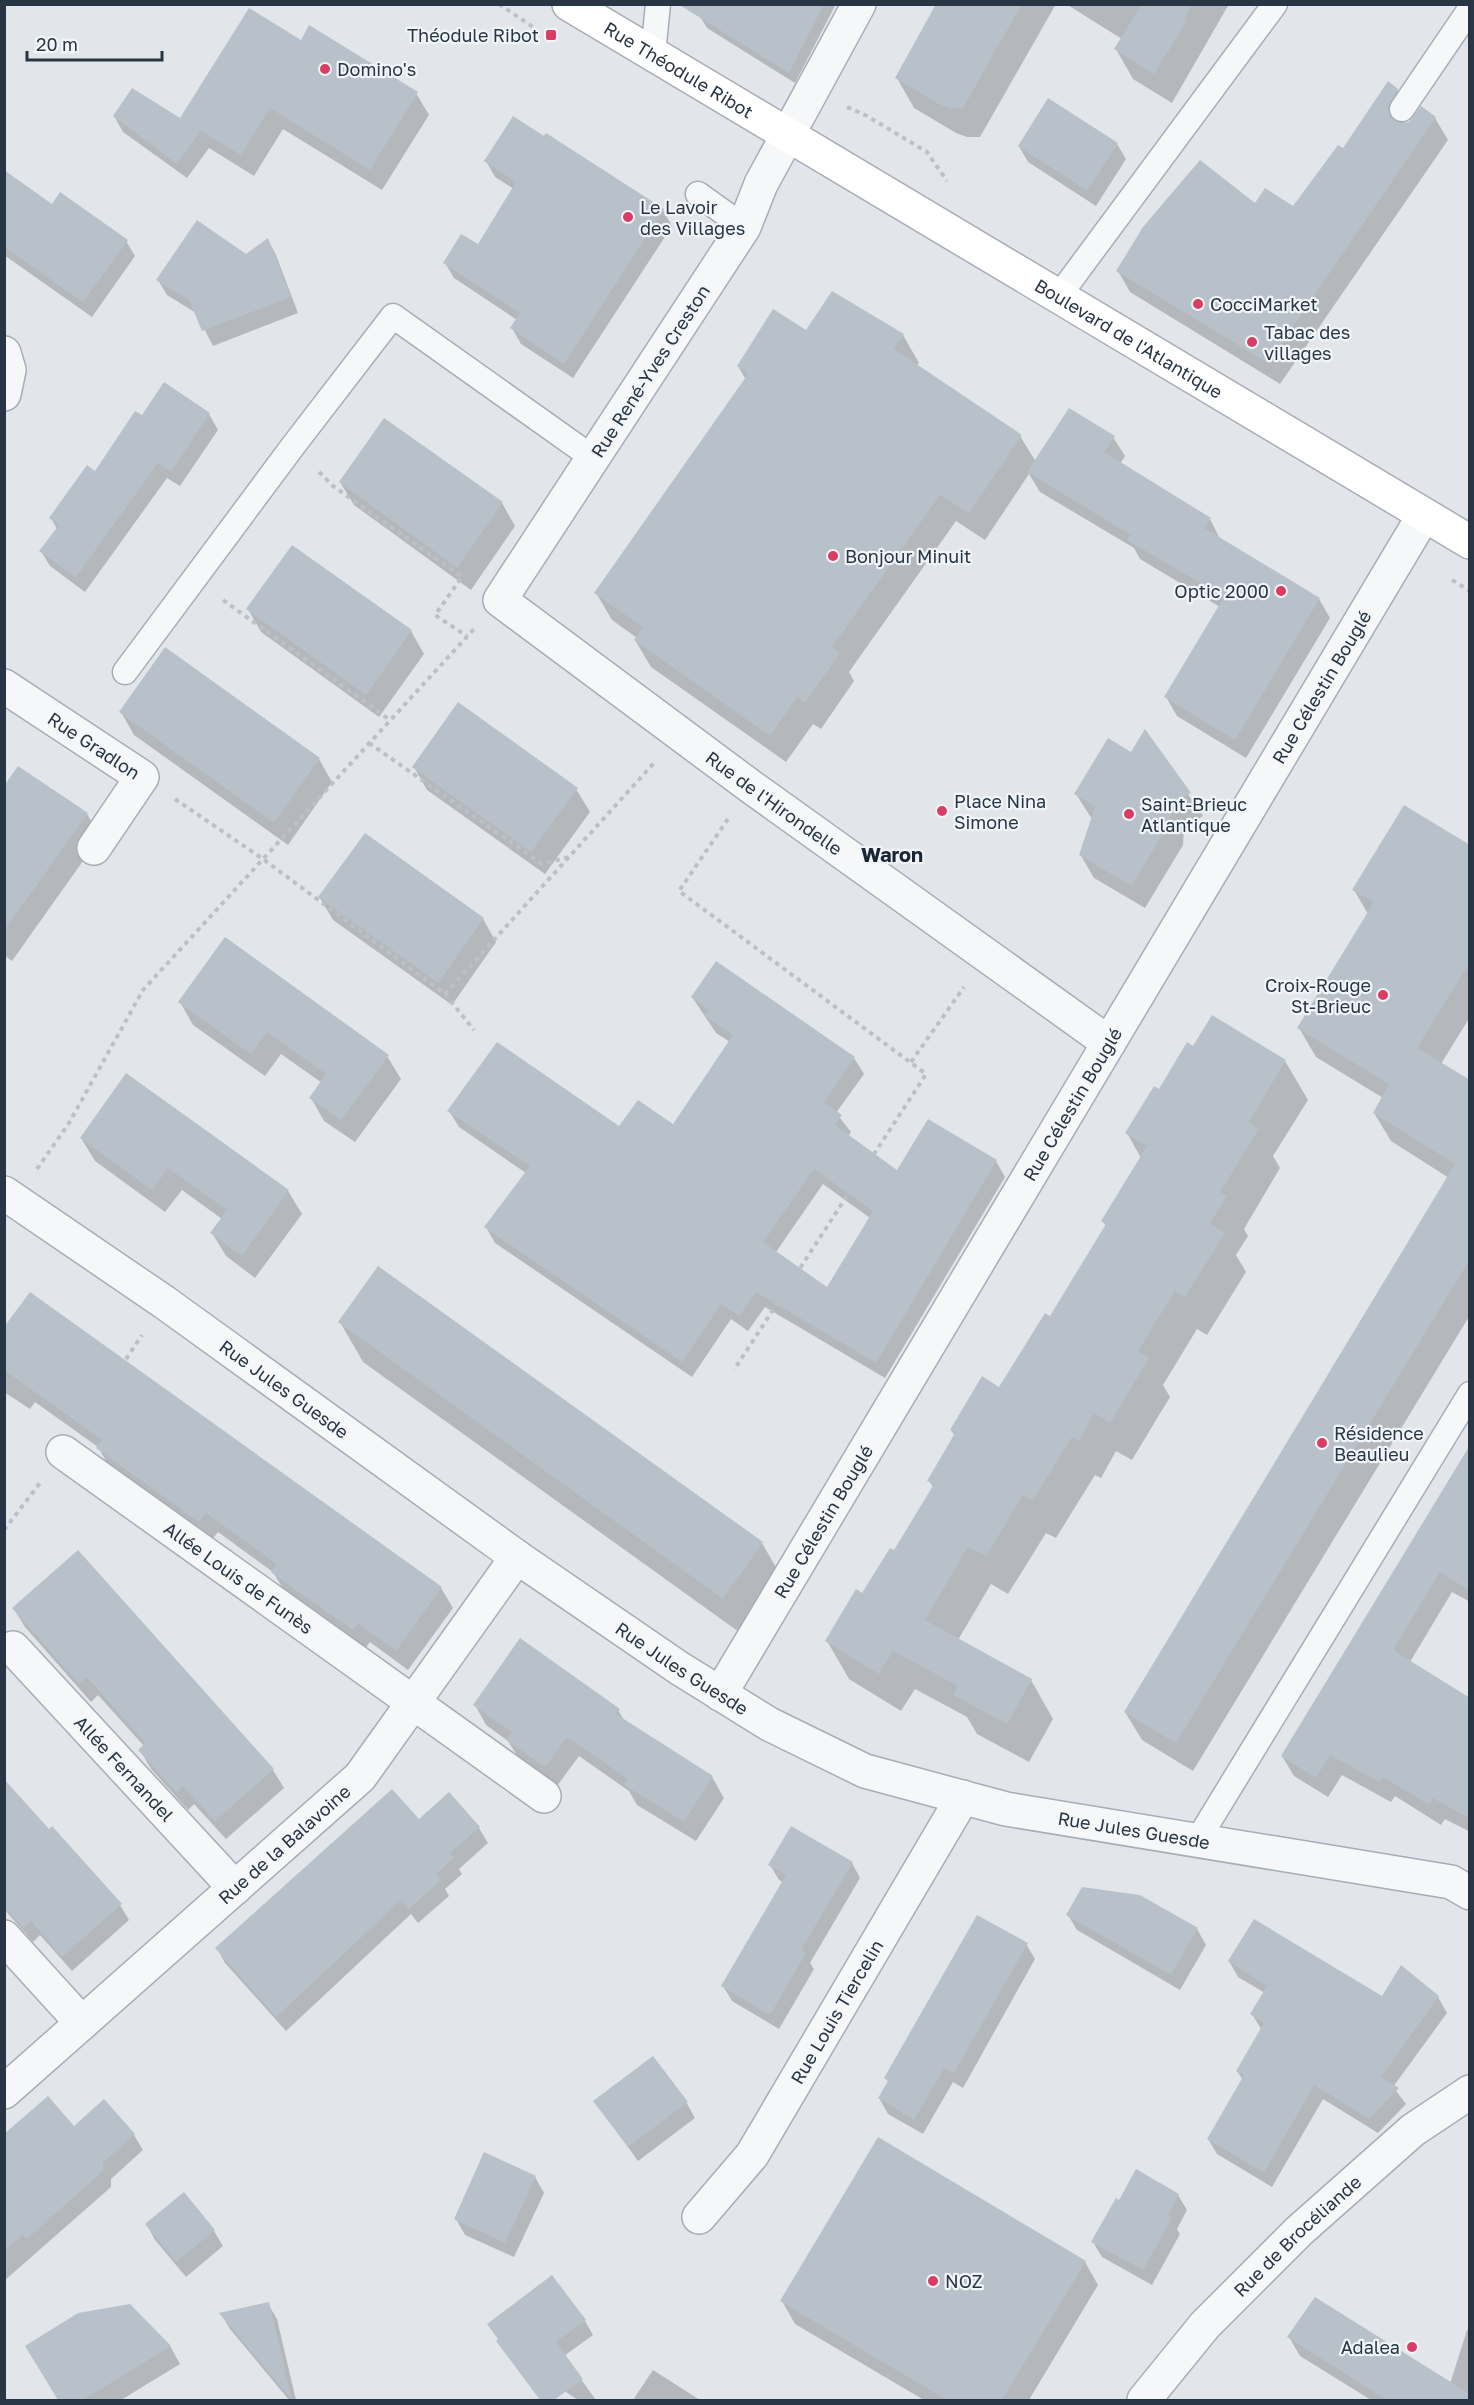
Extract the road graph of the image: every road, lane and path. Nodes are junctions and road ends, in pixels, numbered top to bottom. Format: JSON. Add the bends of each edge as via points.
{"nodes":[{"id":1,"x":569,"y":4,"type":"edge"},
{"id":2,"x":658,"y":4,"type":"edge"},
{"id":3,"x":859,"y":4,"type":"edge"},
{"id":4,"x":1275,"y":4,"type":"edge"},
{"id":5,"x":1470,"y":9,"type":"edge"},
{"id":6,"x":653,"y":54,"type":"junction"},
{"id":7,"x":1402,"y":109,"type":"dead end"},
{"id":8,"x":788,"y":136,"type":"junction"},
{"id":9,"x":698,"y":194,"type":"dead end"},
{"id":10,"x":744,"y":227,"type":"junction"},
{"id":11,"x":1058,"y":297,"type":"junction"},
{"id":12,"x":4,"y":353,"type":"edge"},
{"id":13,"x":4,"y":394,"type":"edge"},
{"id":14,"x":293,"y":446,"type":"junction"},
{"id":15,"x":593,"y":458,"type":"junction"},
{"id":16,"x":1424,"y":515,"type":"junction"},
{"id":17,"x":1470,"y":542,"type":"edge"},
{"id":18,"x":195,"y":580,"type":"junction"},
{"id":19,"x":500,"y":600,"type":"junction"},
{"id":20,"x":468,"y":636,"type":"junction"},
{"id":21,"x":125,"y":672,"type":"dead end"},
{"id":22,"x":4,"y":686,"type":"edge"},
{"id":23,"x":390,"y":720,"type":"junction"},
{"id":24,"x":369,"y":743,"type":"junction"},
{"id":25,"x":650,"y":767,"type":"dead end"},
{"id":26,"x":142,"y":777,"type":"junction"},
{"id":27,"x":750,"y":786,"type":"junction"},
{"id":28,"x":94,"y":848,"type":"dead end"},
{"id":29,"x":571,"y":856,"type":"junction"},
{"id":30,"x":263,"y":859,"type":"junction"},
{"id":31,"x":986,"y":955,"type":"junction"},
{"id":32,"x":445,"y":994,"type":"junction"},
{"id":33,"x":474,"y":1030,"type":"dead end"},
{"id":34,"x":1109,"y":1043,"type":"junction"},
{"id":35,"x":911,"y":1062,"type":"junction"},
{"id":36,"x":10,"y":1196,"type":"edge"},
{"id":37,"x":734,"y":1370,"type":"dead end"},
{"id":38,"x":1470,"y":1394,"type":"edge"},
{"id":39,"x":63,"y":1452,"type":"dead end"},
{"id":40,"x":518,"y":1557,"type":"junction"},
{"id":41,"x":13,"y":1648,"type":"dead end"},
{"id":42,"x":720,"y":1694,"type":"junction"},
{"id":43,"x":412,"y":1704,"type":"junction"},
{"id":44,"x":544,"y":1796,"type":"dead end"},
{"id":45,"x":963,"y":1797,"type":"junction"},
{"id":46,"x":1197,"y":1841,"type":"junction"},
{"id":47,"x":235,"y":1888,"type":"junction"},
{"id":48,"x":1470,"y":1893,"type":"edge"},
{"id":49,"x":4,"y":1937,"type":"edge"},
{"id":50,"x":82,"y":2023,"type":"junction"},
{"id":51,"x":4,"y":2092,"type":"edge"},
{"id":52,"x":1470,"y":2092,"type":"edge"},
{"id":53,"x":699,"y":2217,"type":"dead end"},
{"id":54,"x":1144,"y":2400,"type":"edge"}],
"edges":[{"from":1,"to":6,"type":"main road","name":"Rue Théodule Ribot"},
{"from":2,"to":6,"type":"lane"},
{"from":3,"to":8,"type":"street","name":"Rue René-Yves Creston"},
{"from":4,"to":11,"type":"lane"},
{"from":5,"to":7,"type":"lane"},
{"from":6,"to":8,"type":"main road","name":"Rue Théodule Ribot"},
{"from":8,"to":10,"type":"street","name":"Rue René-Yves Creston","via":[[761,184]]},
{"from":8,"to":11,"type":"main road","name":"Boulevard de l'Atlantique"},
{"from":9,"to":10,"type":"lane"},
{"from":10,"to":15,"type":"street","name":"Rue René-Yves Creston"},
{"from":11,"to":16,"type":"main road","name":"Boulevard de l'Atlantique"},
{"from":12,"to":13,"type":"street","via":[[9,370]]},
{"from":14,"to":15,"type":"lane","via":[[393,316]]},
{"from":14,"to":18,"type":"lane"},
{"from":14,"to":20,"type":"path","via":[[333,486],[462,577],[435,615]]},
{"from":15,"to":19,"type":"street","name":"Rue René-Yves Creston"},
{"from":16,"to":17,"type":"main road","name":"Boulevard de l'Atlantique"},
{"from":16,"to":34,"type":"street","name":"Rue Célestin Bouglé"},
{"from":18,"to":21,"type":"lane"},
{"from":18,"to":23,"type":"path"},
{"from":19,"to":20,"type":"path"},
{"from":19,"to":27,"type":"street","name":"Rue de l'Hirondelle"},
{"from":20,"to":23,"type":"path"},
{"from":22,"to":26,"type":"street","name":"Rue Gradlon"},
{"from":23,"to":24,"type":"path"},
{"from":24,"to":29,"type":"path","via":[[542,864]]},
{"from":24,"to":30,"type":"path"},
{"from":25,"to":29,"type":"path"},
{"from":26,"to":28,"type":"street","name":"Rue Gradlon"},
{"from":26,"to":30,"type":"path"},
{"from":27,"to":31,"type":"street","name":"Rue de l'Hirondelle"},
{"from":27,"to":35,"type":"path","via":[[679,891]]},
{"from":29,"to":32,"type":"path"},
{"from":30,"to":32,"type":"path"},
{"from":30,"to":36,"type":"path","via":[[143,990],[69,1123]]},
{"from":31,"to":34,"type":"street","name":"Rue de l'Hirondelle"},
{"from":31,"to":35,"type":"path"},
{"from":32,"to":33,"type":"path"},
{"from":34,"to":42,"type":"street","name":"Rue Célestin Bouglé"},
{"from":35,"to":37,"type":"path","via":[[926,1074]]},
{"from":36,"to":40,"type":"street","name":"Rue Jules Guesde"},
{"from":38,"to":46,"type":"lane"},
{"from":39,"to":43,"type":"street","name":"Allée Louis de Funès"},
{"from":40,"to":42,"type":"street","name":"Rue Jules Guesde"},
{"from":40,"to":43,"type":"street","name":"Rue de la Balavoine"},
{"from":41,"to":47,"type":"street","name":"Allée Fernandel"},
{"from":42,"to":45,"type":"street","name":"Rue Jules Guesde","via":[[783,1731],[865,1771]]},
{"from":43,"to":44,"type":"street","name":"Allée Louis de Funès"},
{"from":43,"to":47,"type":"street","name":"Rue de la Balavoine","via":[[360,1777]]},
{"from":45,"to":46,"type":"street","name":"Rue Jules Guesde","via":[[1006,1809]]},
{"from":45,"to":53,"type":"street","name":"Rue Louis Tiercelin","via":[[752,2155]]},
{"from":46,"to":48,"type":"street","name":"Rue Jules Guesde","via":[[1451,1882]]},
{"from":47,"to":50,"type":"street","name":"Rue de la Balavoine"},
{"from":49,"to":50,"type":"street"},
{"from":50,"to":51,"type":"street","name":"Rue de la Balavoine"},
{"from":52,"to":54,"type":"street","name":"Rue de Brocéliande","via":[[1413,2130],[1299,2231],[1205,2325]]}]}
